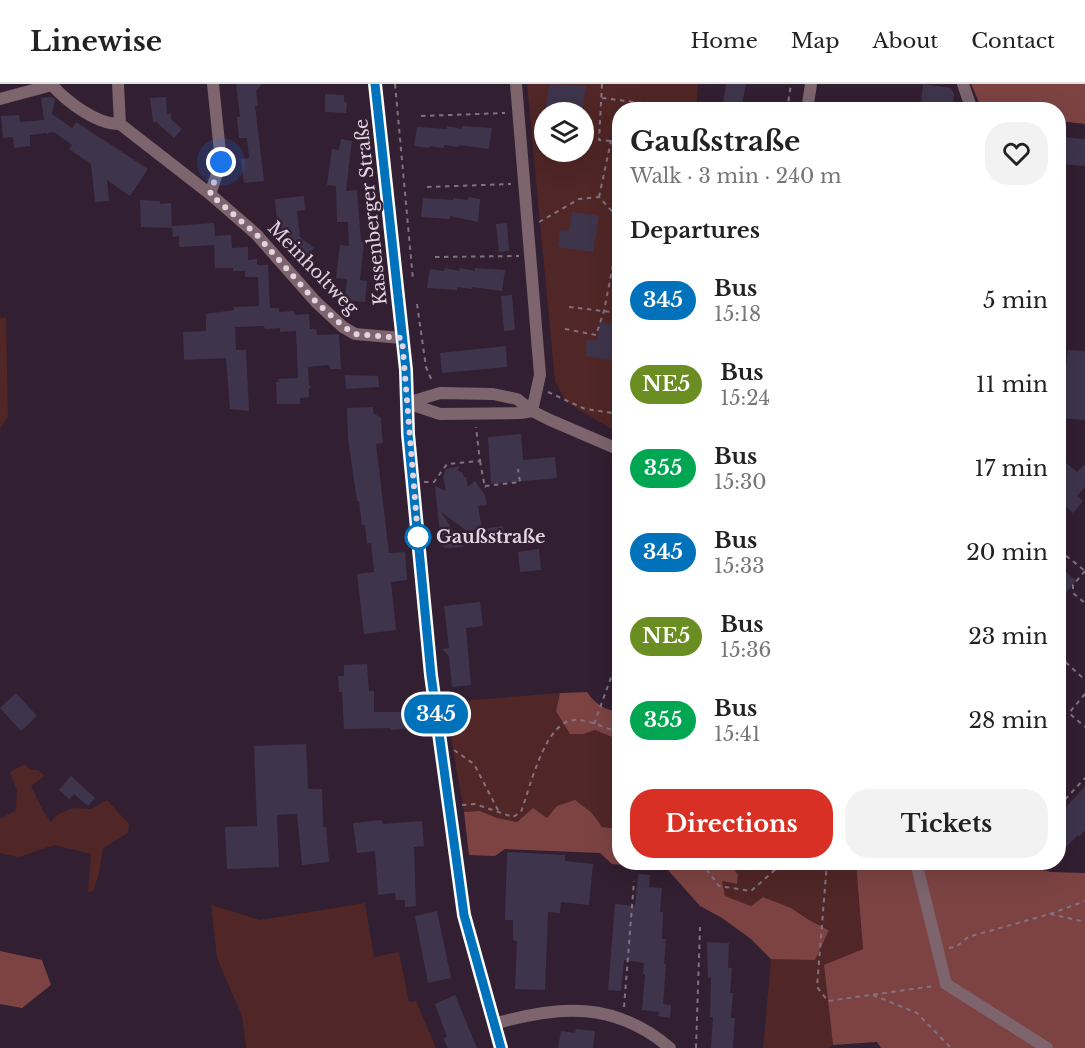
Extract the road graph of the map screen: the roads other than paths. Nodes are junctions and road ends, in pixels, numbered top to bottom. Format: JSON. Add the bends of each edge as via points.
{"nodes":[{"id":1,"x":118,"y":84,"type":"edge"},
{"id":2,"x":213,"y":84,"type":"edge"},
{"id":3,"x":375,"y":84,"type":"edge"},
{"id":4,"x":516,"y":84,"type":"edge"},
{"id":5,"x":811,"y":84,"type":"edge"},
{"id":6,"x":963,"y":84,"type":"edge"},
{"id":7,"x":52,"y":85,"type":"edge"},
{"id":8,"x":0,"y":99,"type":"edge"},
{"id":9,"x":808,"y":102,"type":"edge"},
{"id":10,"x":969,"y":102,"type":"edge"},
{"id":11,"x":120,"y":124,"type":"junction"},
{"id":12,"x":210,"y":194,"type":"junction"},
{"id":13,"x":402,"y":338,"type":"junction"},
{"id":14,"x":407,"y":403,"type":"junction"},
{"id":15,"x":532,"y":411,"type":"junction"},
{"id":16,"x":612,"y":446,"type":"edge"},
{"id":17,"x":918,"y":870,"type":"edge"},
{"id":18,"x":494,"y":1024,"type":"junction"},
{"id":19,"x":501,"y":1048,"type":"edge"},
{"id":20,"x":669,"y":1048,"type":"edge"},
{"id":21,"x":1047,"y":1048,"type":"edge"}],
"edges":[{"from":1,"to":11,"type":"street"},
{"from":2,"to":12,"type":"street","via":[[221,162]]},
{"from":3,"to":13,"type":"street","name":"Kassenberger Straße"},
{"from":4,"to":15,"type":"street","via":[[540,375]]},
{"from":5,"to":9,"type":"street"},
{"from":6,"to":10,"type":"street"},
{"from":7,"to":8,"type":"street","name":"Meinholtweg"},
{"from":7,"to":11,"type":"street","name":"Meinholtweg","via":[[98,121]]},
{"from":11,"to":12,"type":"street","name":"Meinholtweg"},
{"from":12,"to":13,"type":"street","name":"Meinholtweg","via":[[256,234],[316,302],[344,327],[355,334]]},
{"from":13,"to":14,"type":"street","name":"Kassenberger Straße"},
{"from":14,"to":15,"type":"street","via":[[440,414]]},
{"from":14,"to":15,"type":"street","via":[[440,393],[493,394],[517,399]]},
{"from":14,"to":18,"type":"street","name":"Kassenberger Straße","via":[[431,675],[448,805],[464,915]]},
{"from":15,"to":16,"type":"street"},
{"from":17,"to":21,"type":"street","via":[[946,984]]},
{"from":18,"to":19,"type":"street","name":"Kassenberger Straße"},
{"from":18,"to":20,"type":"street","via":[[542,1013],[597,1011],[623,1019],[656,1036]]}]}
